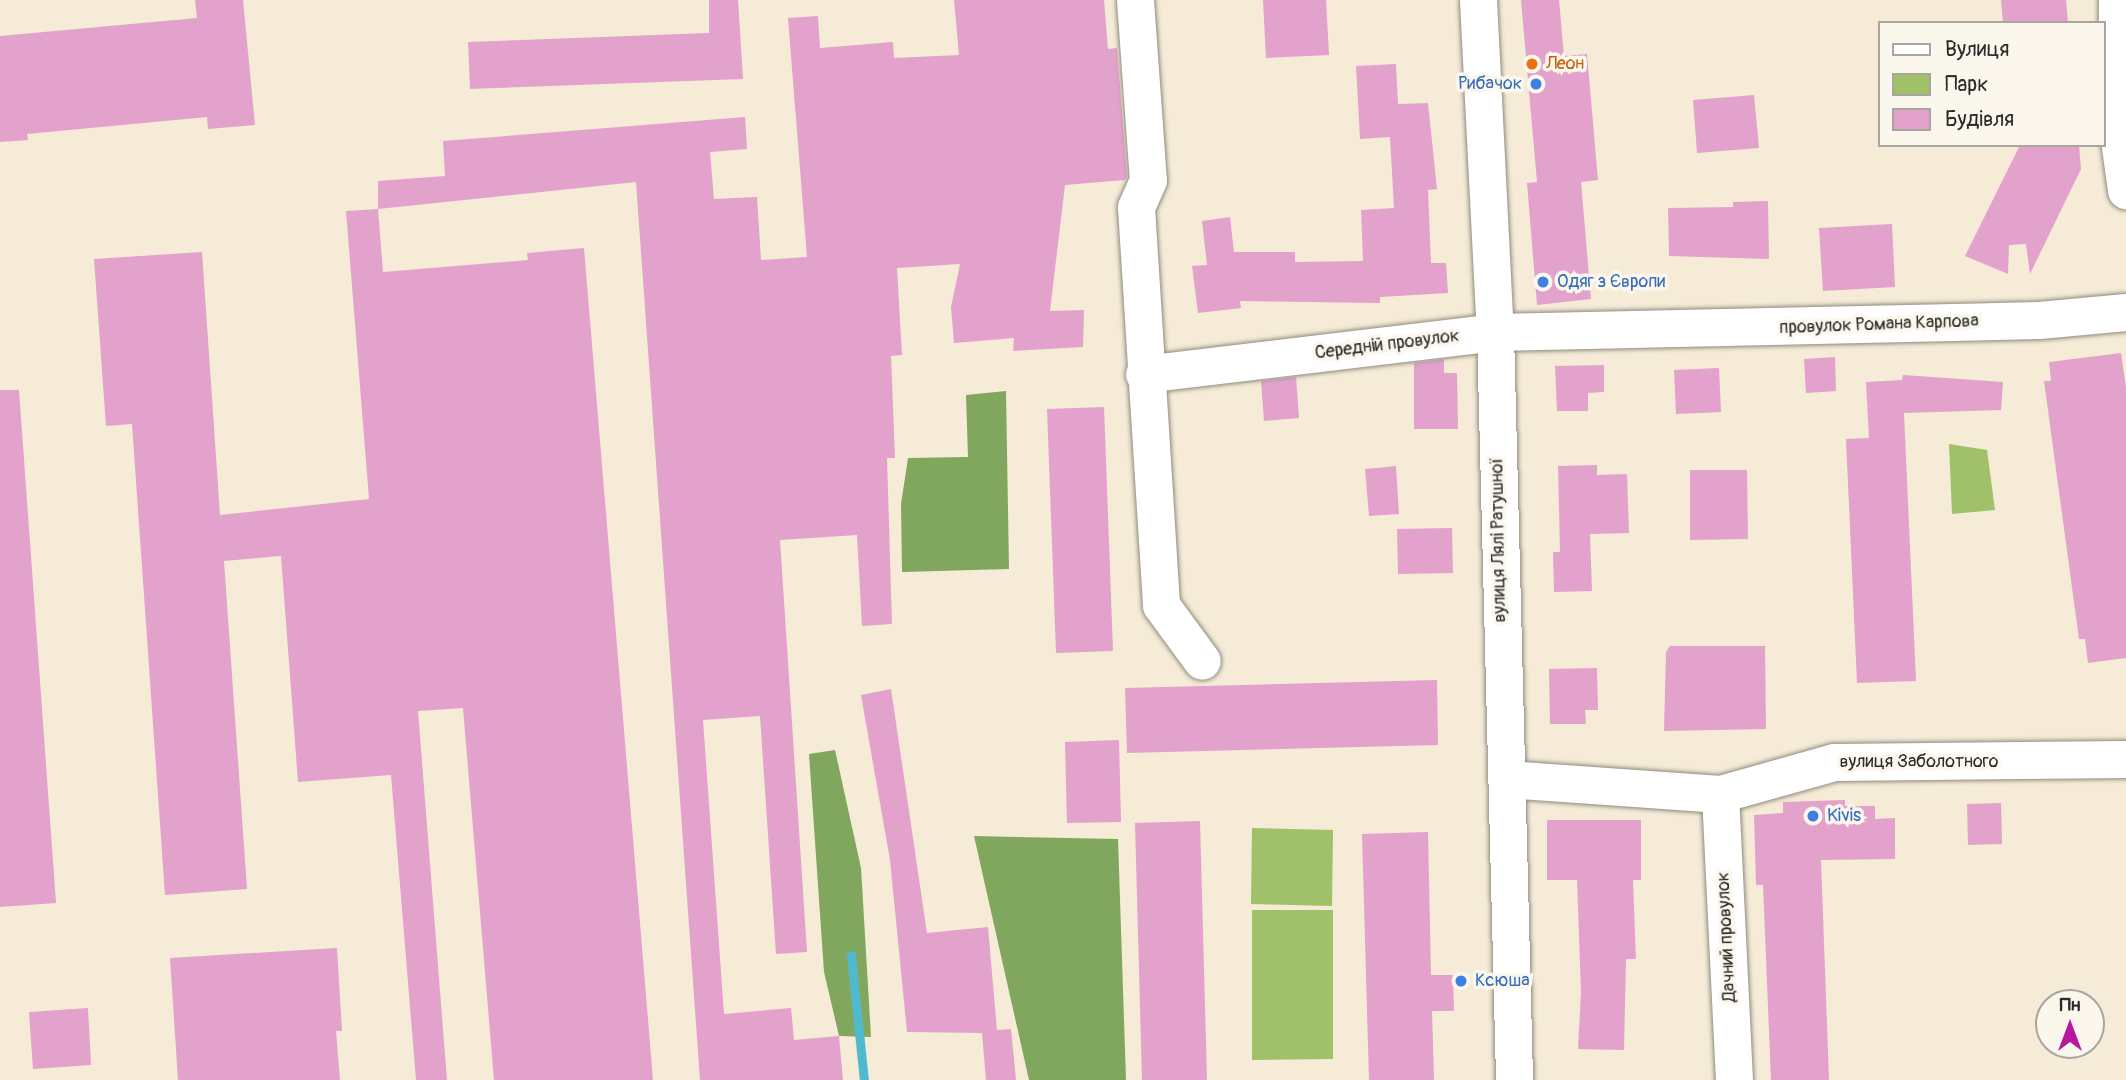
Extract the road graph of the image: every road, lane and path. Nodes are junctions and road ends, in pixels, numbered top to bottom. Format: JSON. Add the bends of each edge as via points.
{"nodes":[{"id":1,"x":1135,"y":0,"type":"edge"},
{"id":2,"x":1478,"y":0,"type":"edge"},
{"id":3,"x":2117,"y":0,"type":"edge"},
{"id":4,"x":2126,"y":190,"type":"edge"},
{"id":5,"x":2126,"y":312,"type":"edge"},
{"id":6,"x":1495,"y":332,"type":"junction"},
{"id":7,"x":1631,"y":332,"type":"joint"},
{"id":8,"x":1144,"y":374,"type":"junction"},
{"id":9,"x":1202,"y":661,"type":"dead end"},
{"id":10,"x":2126,"y":759,"type":"edge"},
{"id":11,"x":1506,"y":779,"type":"junction"},
{"id":12,"x":1720,"y":794,"type":"junction"},
{"id":13,"x":1514,"y":1080,"type":"edge"},
{"id":14,"x":1734,"y":1080,"type":"edge"}],
"edges":[{"from":1,"to":8,"type":"street","via":[[1148,180],[1136,207]]},
{"from":2,"to":6,"type":"street","name":"вулиця Лялі Ратушної"},
{"from":3,"to":4,"type":"street","via":[[2116,118]]},
{"from":5,"to":7,"type":"street","name":"провулок Романа Карпова","via":[[2039,320]]},
{"from":6,"to":7,"type":"street","name":"Середній провулок"},
{"from":6,"to":8,"type":"street","name":"Середній провулок"},
{"from":6,"to":11,"type":"street","name":"вулиця Лялі Ратушної"},
{"from":8,"to":9,"type":"street","via":[[1161,605]]},
{"from":10,"to":12,"type":"street","name":"вулиця Заболотного","via":[[1834,762]]},
{"from":11,"to":12,"type":"street","name":"вулиця Заболотного"},
{"from":11,"to":13,"type":"street","name":"вулиця Лялі Ратушної"},
{"from":12,"to":14,"type":"street","name":"Дачний провулок"}]}
